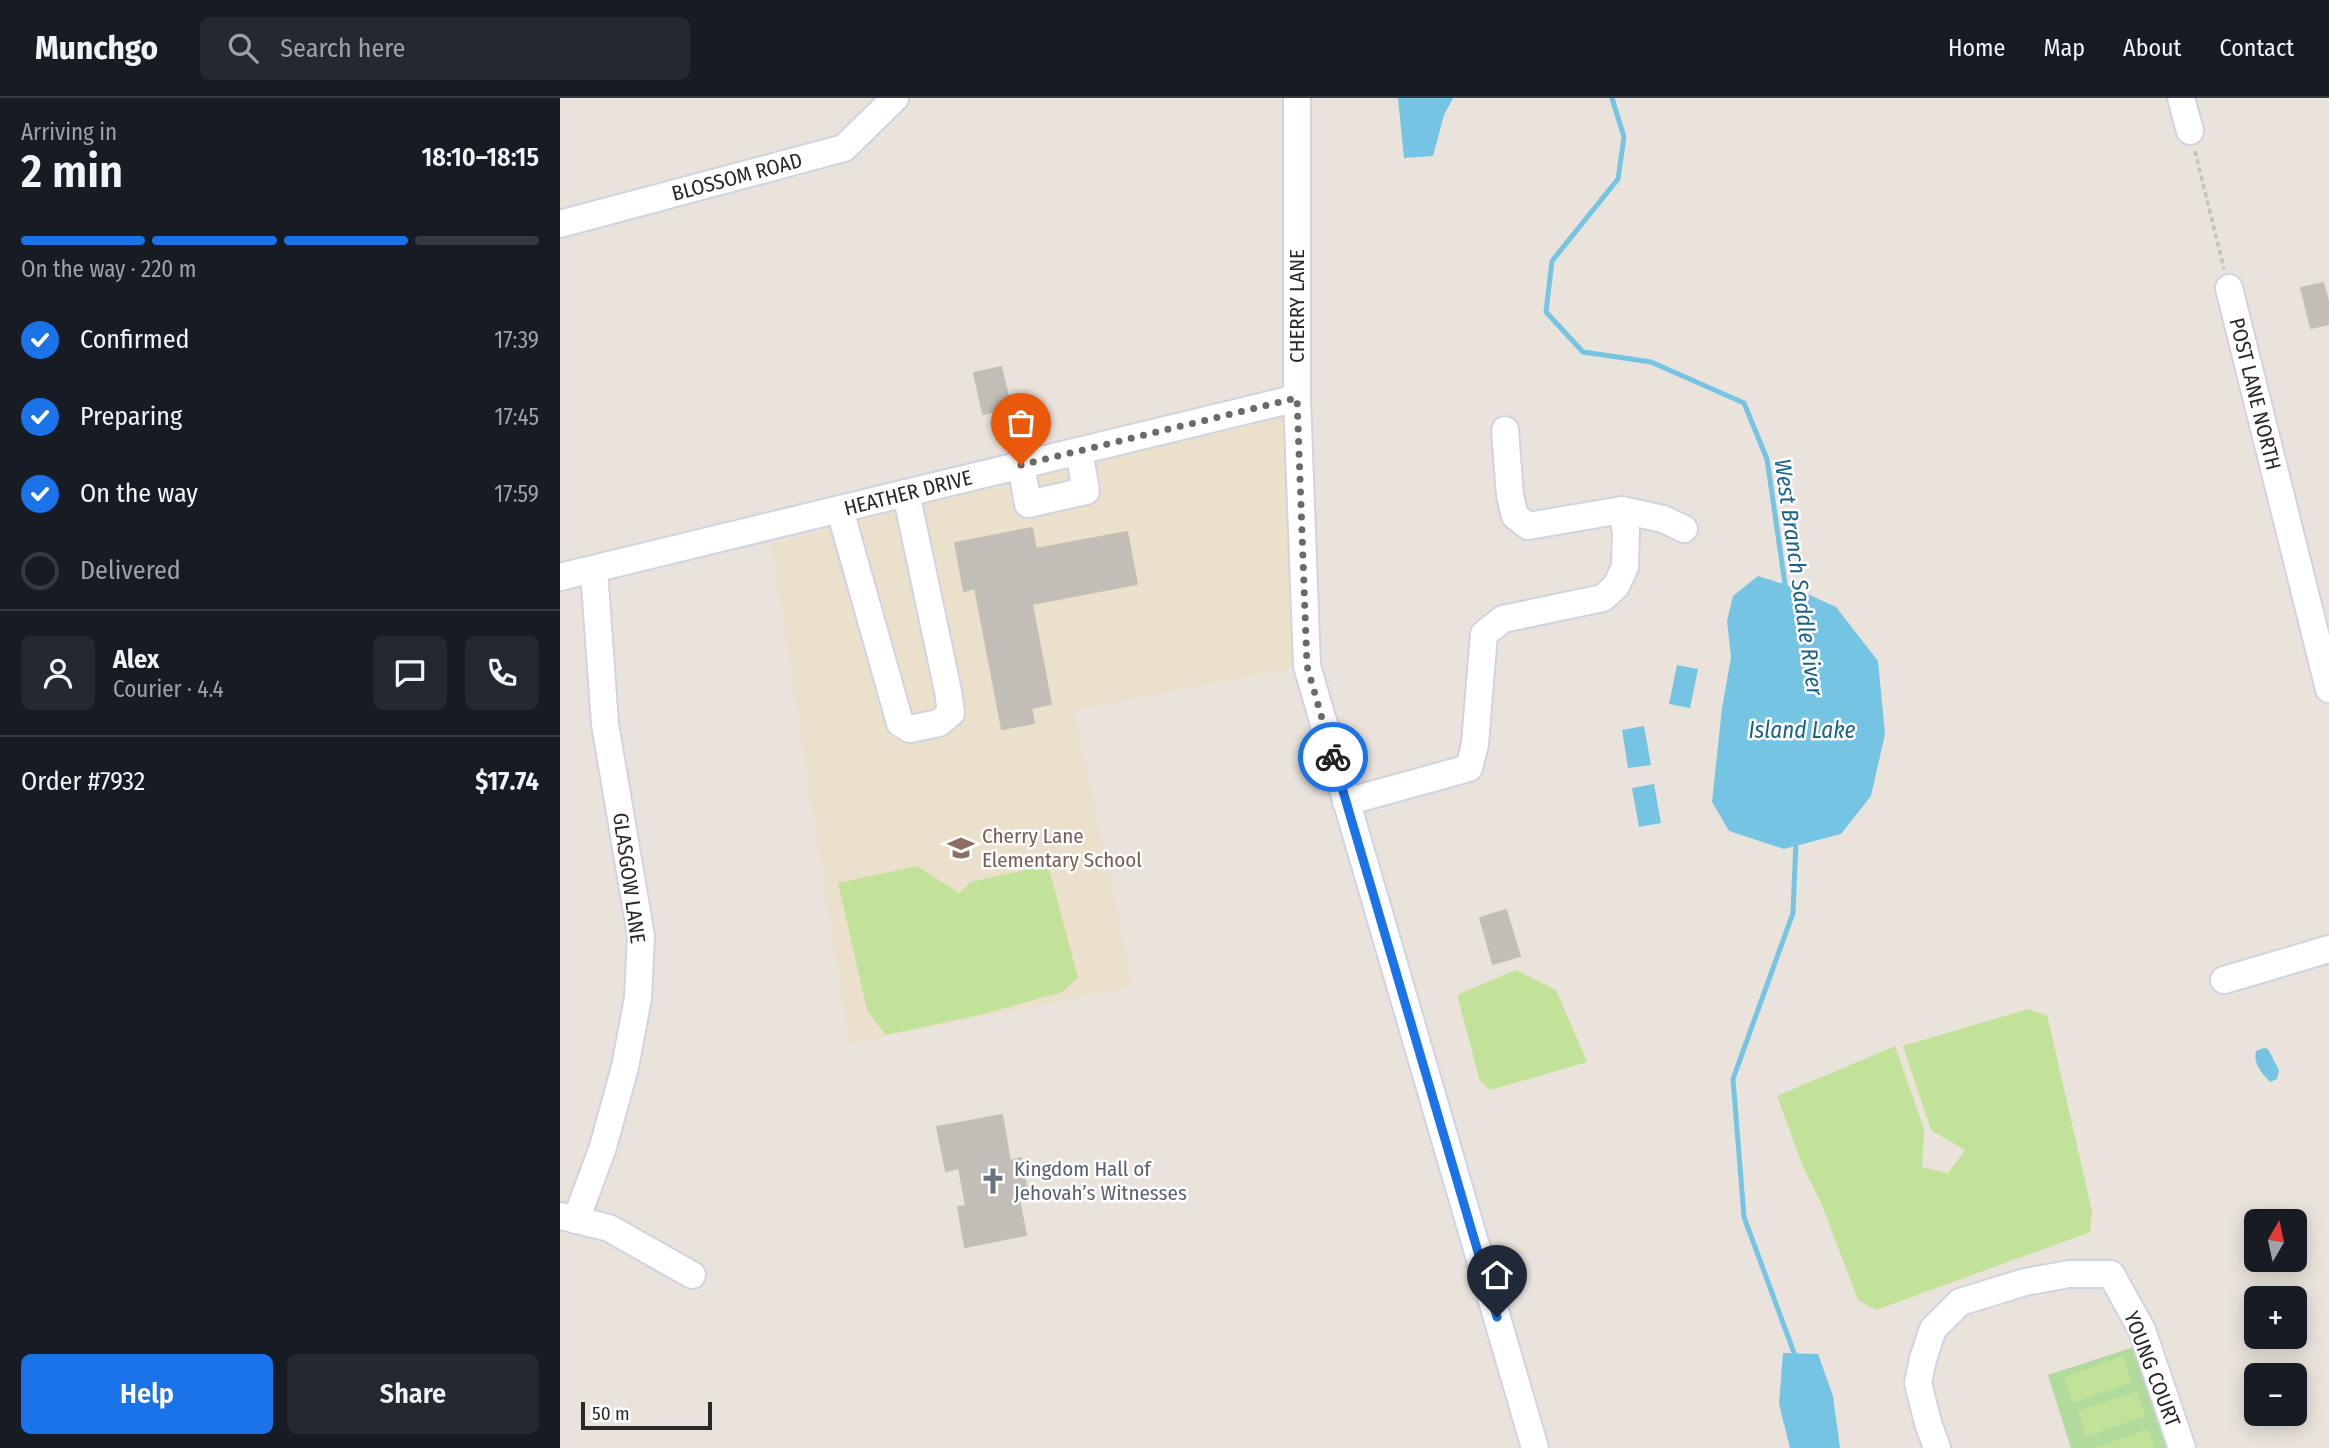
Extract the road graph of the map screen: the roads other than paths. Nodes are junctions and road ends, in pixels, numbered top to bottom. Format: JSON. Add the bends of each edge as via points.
{"nodes":[{"id":1,"x":895,"y":98,"type":"edge"},
{"id":2,"x":1297,"y":98,"type":"edge"},
{"id":3,"x":2181,"y":98,"type":"edge"},
{"id":4,"x":2190,"y":131,"type":"road end"},
{"id":5,"x":560,"y":224,"type":"edge"},
{"id":6,"x":2229,"y":288,"type":"road end"},
{"id":7,"x":1297,"y":398,"type":"junction"},
{"id":8,"x":1505,"y":430,"type":"dead end"},
{"id":9,"x":1079,"y":451,"type":"junction"},
{"id":10,"x":1021,"y":465,"type":"junction"},
{"id":11,"x":906,"y":494,"type":"junction"},
{"id":12,"x":840,"y":510,"type":"junction"},
{"id":13,"x":1622,"y":510,"type":"junction"},
{"id":14,"x":1684,"y":529,"type":"dead end"},
{"id":15,"x":594,"y":570,"type":"junction"},
{"id":16,"x":560,"y":577,"type":"edge"},
{"id":17,"x":2329,"y":689,"type":"edge"},
{"id":18,"x":1346,"y":802,"type":"junction"},
{"id":19,"x":2329,"y":949,"type":"edge"},
{"id":20,"x":2224,"y":980,"type":"dead end"},
{"id":21,"x":568,"y":1218,"type":"edge"},
{"id":22,"x":692,"y":1275,"type":"dead end"},
{"id":23,"x":1535,"y":1448,"type":"edge"},
{"id":24,"x":1937,"y":1448,"type":"edge"},
{"id":25,"x":2182,"y":1448,"type":"edge"}],
"edges":[{"from":1,"to":5,"type":"street","name":"BLOSSOM ROAD","via":[[845,148]]},
{"from":2,"to":7,"type":"street","name":"CHERRY LANE"},
{"from":3,"to":4,"type":"street"},
{"from":6,"to":17,"type":"street","name":"POST LANE NORTH"},
{"from":7,"to":9,"type":"street","name":"HEATHER DRIVE"},
{"from":7,"to":18,"type":"street","name":"CHERRY LANE","via":[[1307,666]]},
{"from":8,"to":13,"type":"street","via":[[1510,496],[1515,516],[1528,526]]},
{"from":9,"to":10,"type":"street","name":"HEATHER DRIVE"},
{"from":9,"to":10,"type":"street","via":[[1086,491],[1028,505]]},
{"from":10,"to":11,"type":"street","name":"HEATHER DRIVE"},
{"from":11,"to":12,"type":"street","name":"HEATHER DRIVE"},
{"from":11,"to":12,"type":"street","via":[[948,691],[951,713],[939,723],[910,729],[900,723]]},
{"from":12,"to":15,"type":"street","name":"HEATHER DRIVE"},
{"from":13,"to":14,"type":"street"},
{"from":13,"to":18,"type":"street","via":[[1625,567],[1616,586],[1603,598],[1503,619],[1484,634],[1469,768]]},
{"from":15,"to":16,"type":"street","name":"HEATHER DRIVE"},
{"from":15,"to":21,"type":"street","name":"GLASGOW LANE","via":[[605,724],[641,936],[638,998],[625,1067],[603,1147]]},
{"from":18,"to":23,"type":"street","name":"CHERRY LANE"},
{"from":19,"to":20,"type":"street"},
{"from":21,"to":22,"type":"street","via":[[609,1228]]},
{"from":24,"to":25,"type":"street","name":"YOUNG COURT","via":[[1918,1383],[1933,1329],[1960,1302],[2069,1273],[2111,1274],[2142,1330]]}]}
